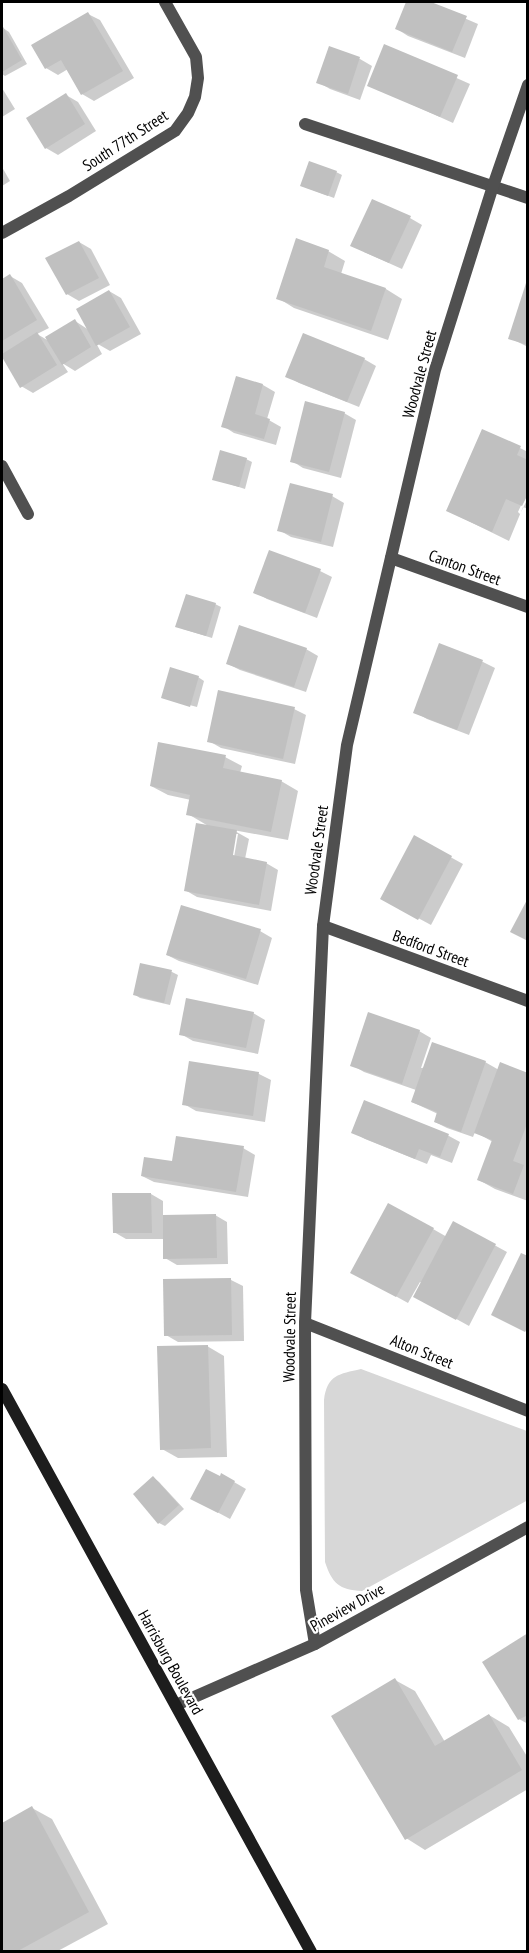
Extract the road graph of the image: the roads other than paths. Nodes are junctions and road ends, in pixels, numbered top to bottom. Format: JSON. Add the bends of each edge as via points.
{"nodes":[{"id":1,"x":165,"y":2,"type":"edge"},
{"id":2,"x":528,"y":85,"type":"edge"},
{"id":3,"x":305,"y":124,"type":"dead end"},
{"id":4,"x":493,"y":186,"type":"junction"},
{"id":5,"x":528,"y":198,"type":"edge"},
{"id":6,"x":2,"y":234,"type":"edge"},
{"id":7,"x":2,"y":466,"type":"edge"},
{"id":8,"x":28,"y":514,"type":"dead end"},
{"id":9,"x":391,"y":558,"type":"junction"},
{"id":10,"x":528,"y":607,"type":"edge"},
{"id":11,"x":323,"y":926,"type":"junction"},
{"id":12,"x":528,"y":1001,"type":"edge"},
{"id":13,"x":305,"y":1323,"type":"junction"},
{"id":14,"x":2,"y":1389,"type":"edge"},
{"id":15,"x":528,"y":1411,"type":"edge"},
{"id":16,"x":528,"y":1527,"type":"edge"},
{"id":17,"x":315,"y":1644,"type":"junction"},
{"id":18,"x":176,"y":1705,"type":"junction"},
{"id":19,"x":311,"y":1952,"type":"edge"}],
"edges":[{"from":1,"to":6,"type":"street","name":"South 77th Street","via":[[196,57],[198,78],[188,113],[175,131]]},
{"from":2,"to":4,"type":"street","name":"Woodvale Street"},
{"from":3,"to":4,"type":"street"},
{"from":4,"to":5,"type":"street"},
{"from":4,"to":9,"type":"street","name":"Woodvale Street","via":[[435,370]]},
{"from":7,"to":8,"type":"street"},
{"from":9,"to":10,"type":"street","name":"Canton Street"},
{"from":9,"to":11,"type":"street","name":"Woodvale Street","via":[[347,745]]},
{"from":11,"to":12,"type":"street","name":"Bedford Street"},
{"from":11,"to":13,"type":"street","name":"Woodvale Street"},
{"from":13,"to":15,"type":"street","name":"Alton Street"},
{"from":13,"to":17,"type":"street","name":"Woodvale Street","via":[[306,1590]]},
{"from":14,"to":18,"type":"main road","name":"Harrisburg Boulevard"},
{"from":16,"to":17,"type":"street","name":"Pineview Drive"},
{"from":17,"to":18,"type":"street","name":"Pineview Drive"},
{"from":18,"to":19,"type":"main road","name":"Harrisburg Boulevard"}]}
